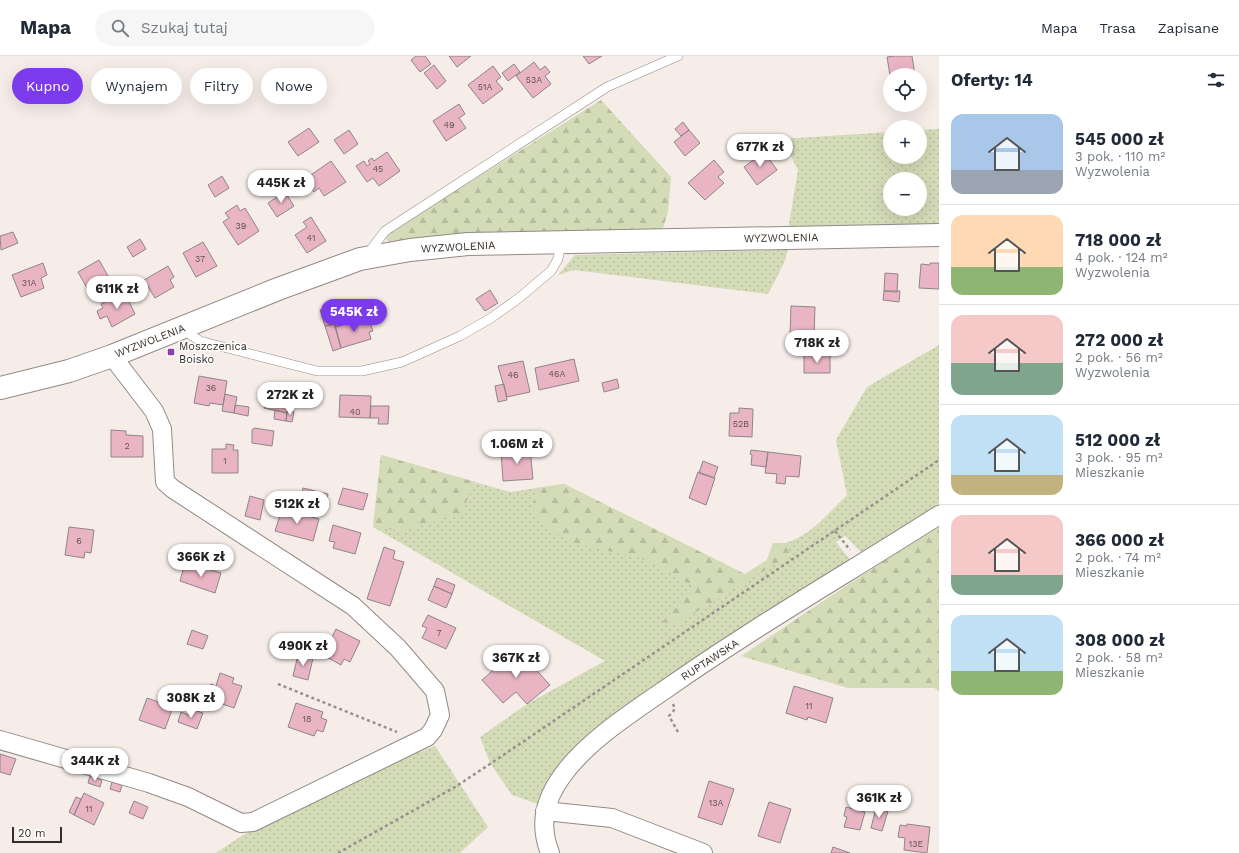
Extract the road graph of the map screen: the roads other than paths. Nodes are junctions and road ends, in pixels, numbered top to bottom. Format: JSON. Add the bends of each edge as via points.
{"nodes":[{"id":1,"x":678,"y":56,"type":"edge"},
{"id":2,"x":939,"y":235,"type":"edge"},
{"id":3,"x":561,"y":243,"type":"junction"},
{"id":4,"x":365,"y":258,"type":"junction"},
{"id":5,"x":188,"y":326,"type":"junction"},
{"id":6,"x":112,"y":356,"type":"junction"},
{"id":7,"x":0,"y":388,"type":"edge"},
{"id":8,"x":939,"y":515,"type":"edge"},
{"id":9,"x":0,"y":740,"type":"edge"},
{"id":10,"x":545,"y":811,"type":"junction"},
{"id":11,"x":550,"y":853,"type":"edge"},
{"id":12,"x":703,"y":853,"type":"edge"}],
"edges":[{"from":1,"to":4,"type":"lane","via":[[607,87],[385,231]]},
{"from":2,"to":3,"type":"street","name":"WYZWOLENIA"},
{"from":3,"to":4,"type":"street","name":"WYZWOLENIA","via":[[439,246]]},
{"from":3,"to":5,"type":"lane","via":[[558,259],[551,271],[504,310],[460,336],[385,367],[344,372],[317,371],[200,342],[191,335]]},
{"from":4,"to":5,"type":"street","name":"WYZWOLENIA","via":[[312,276]]},
{"from":5,"to":6,"type":"street","name":"WYZWOLENIA"},
{"from":6,"to":7,"type":"street","name":"WYZWOLENIA","via":[[69,371]]},
{"from":6,"to":9,"type":"street","via":[[157,417],[162,429],[165,482],[352,606],[398,648],[435,691],[440,715],[427,737],[253,822],[241,822],[188,797],[156,786]]},
{"from":8,"to":10,"type":"street","name":"RUPTAWSKA","via":[[666,689],[604,735],[574,761],[551,795]]},
{"from":10,"to":11,"type":"street","name":"RUPTAWSKA","via":[[543,822]]},
{"from":10,"to":12,"type":"street","via":[[612,818]]}]}
